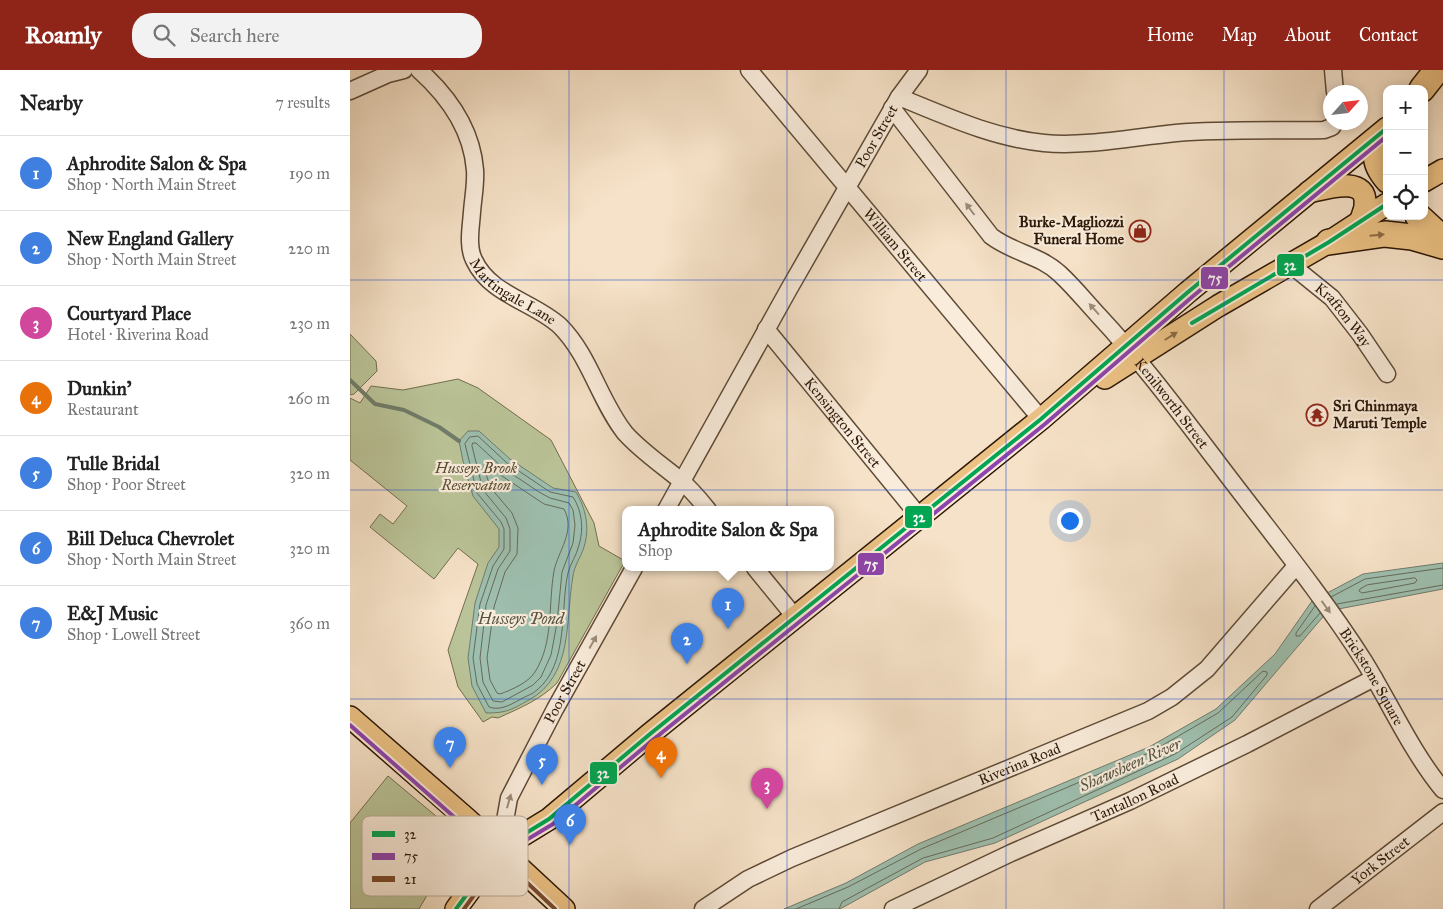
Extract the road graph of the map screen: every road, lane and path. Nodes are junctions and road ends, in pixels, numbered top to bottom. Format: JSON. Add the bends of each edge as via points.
{"nodes":[{"id":1,"x":404,"y":70,"type":"edge"},
{"id":2,"x":419,"y":70,"type":"edge"},
{"id":3,"x":749,"y":70,"type":"edge"},
{"id":4,"x":919,"y":70,"type":"edge"},
{"id":5,"x":1333,"y":70,"type":"edge"},
{"id":6,"x":1437,"y":70,"type":"edge"},
{"id":7,"x":1443,"y":82,"type":"edge"},
{"id":8,"x":1334,"y":85,"type":"edge"},
{"id":9,"x":1425,"y":85,"type":"edge"},
{"id":10,"x":350,"y":91,"type":"edge"},
{"id":11,"x":1428,"y":95,"type":"edge"},
{"id":12,"x":896,"y":102,"type":"junction"},
{"id":13,"x":1324,"y":130,"type":"edge"},
{"id":14,"x":1383,"y":133,"type":"edge"},
{"id":15,"x":1383,"y":135,"type":"edge"},
{"id":16,"x":1443,"y":170,"type":"edge"},
{"id":17,"x":1383,"y":177,"type":"edge"},
{"id":18,"x":1428,"y":179,"type":"edge"},
{"id":19,"x":847,"y":186,"type":"junction"},
{"id":20,"x":1306,"y":192,"type":"junction"},
{"id":21,"x":1383,"y":206,"type":"edge"},
{"id":22,"x":1361,"y":220,"type":"junction"},
{"id":23,"x":1422,"y":220,"type":"edge"},
{"id":24,"x":1443,"y":240,"type":"edge"},
{"id":25,"x":1329,"y":242,"type":"junction"},
{"id":26,"x":1443,"y":246,"type":"edge"},
{"id":27,"x":1290,"y":264,"type":"junction"},
{"id":28,"x":766,"y":329,"type":"junction"},
{"id":29,"x":1132,"y":352,"type":"junction"},
{"id":30,"x":1387,"y":374,"type":"dead end"},
{"id":31,"x":1041,"y":418,"type":"junction"},
{"id":32,"x":682,"y":482,"type":"junction"},
{"id":33,"x":668,"y":506,"type":"edge"},
{"id":34,"x":704,"y":506,"type":"edge"},
{"id":35,"x":919,"y":516,"type":"junction"},
{"id":36,"x":632,"y":571,"type":"edge"},
{"id":37,"x":757,"y":571,"type":"edge"},
{"id":38,"x":1301,"y":572,"type":"junction"},
{"id":39,"x":795,"y":617,"type":"junction"},
{"id":40,"x":1374,"y":678,"type":"junction"},
{"id":41,"x":350,"y":717,"type":"edge"},
{"id":42,"x":1443,"y":790,"type":"edge"},
{"id":43,"x":1443,"y":812,"type":"edge"},
{"id":44,"x":462,"y":816,"type":"edge"},
{"id":45,"x":506,"y":816,"type":"edge"},
{"id":46,"x":528,"y":832,"type":"edge"},
{"id":47,"x":528,"y":875,"type":"edge"},
{"id":48,"x":466,"y":896,"type":"edge"},
{"id":49,"x":456,"y":909,"type":"edge"},
{"id":50,"x":564,"y":909,"type":"edge"},
{"id":51,"x":703,"y":909,"type":"edge"},
{"id":52,"x":892,"y":909,"type":"edge"},
{"id":53,"x":1318,"y":909,"type":"edge"}],
"edges":[{"from":1,"to":10,"type":"street"},
{"from":2,"to":32,"type":"street","name":"Martingale Lane","via":[[444,95],[471,146],[475,172],[471,250],[477,267],[491,283],[560,327],[579,351],[625,432]]},
{"from":3,"to":19,"type":"street","name":"William Street"},
{"from":4,"to":12,"type":"street"},
{"from":5,"to":8,"type":"street"},
{"from":6,"to":9,"type":"highway"},
{"from":7,"to":11,"type":"main road"},
{"from":12,"to":13,"type":"street","name":"Poor Street","via":[[1017,138],[1056,143],[1203,132]]},
{"from":12,"to":19,"type":"street","name":"Poor Street"},
{"from":29,"to":12,"type":"street","name":"Kenilworth Street","one_way":true,"via":[[1054,269],[991,236]]},
{"from":14,"to":20,"type":"main road"},
{"from":15,"to":17,"type":"main road","via":[[1374,159]]},
{"from":16,"to":18,"type":"main road"},
{"from":19,"to":28,"type":"street","name":"Poor Street"},
{"from":19,"to":31,"type":"street","name":"William Street"},
{"from":20,"to":22,"type":"main road","via":[[1348,185],[1356,187],[1365,203]]},
{"from":20,"to":29,"type":"main road"},
{"from":21,"to":22,"type":"main road"},
{"from":22,"to":25,"type":"main road"},
{"from":23,"to":24,"type":"highway"},
{"from":25,"to":26,"type":"highway","one_way":true,"via":[[1389,234]]},
{"from":25,"to":27,"type":"main road"},
{"from":29,"to":27,"type":"main road","one_way":true},
{"from":27,"to":30,"type":"street","name":"Krafton Way","via":[[1332,298]]},
{"from":28,"to":32,"type":"street","name":"Poor Street"},
{"from":28,"to":35,"type":"street","name":"Kensington Street"},
{"from":29,"to":31,"type":"main road"},
{"from":29,"to":38,"type":"street","name":"Kenilworth Street"},
{"from":31,"to":35,"type":"main road"},
{"from":32,"to":33,"type":"street","name":"Poor Street"},
{"from":32,"to":34,"type":"street","name":"Martingale Lane"},
{"from":35,"to":39,"type":"main road"},
{"from":45,"to":36,"type":"street","name":"Poor Street","one_way":true,"via":[[509,798]]},
{"from":37,"to":39,"type":"street"},
{"from":38,"to":40,"type":"street","name":"Brickstone Square","one_way":true},
{"from":38,"to":51,"type":"street","name":"Riverina Road","via":[[1207,669],[1148,712],[792,858],[748,878]]},
{"from":39,"to":46,"type":"main road","via":[[549,819]]},
{"from":40,"to":42,"type":"street","name":"Brickstone Square"},
{"from":40,"to":52,"type":"street","name":"Tantallon Road","via":[[1130,802]]},
{"from":41,"to":44,"type":"main road"},
{"from":43,"to":53,"type":"street","name":"York Street"},
{"from":47,"to":50,"type":"main road"},
{"from":48,"to":49,"type":"main road"}]}
